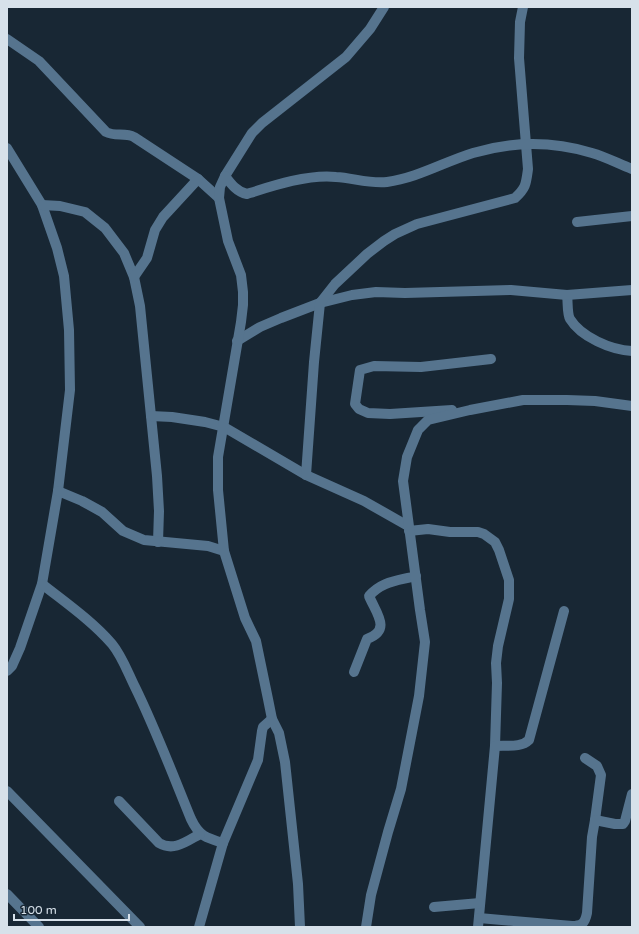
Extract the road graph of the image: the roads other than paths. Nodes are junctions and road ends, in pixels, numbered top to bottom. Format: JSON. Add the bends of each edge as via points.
{"nodes":[{"id":1,"x":384,"y":7,"type":"edge"},
{"id":2,"x":523,"y":7,"type":"edge"},
{"id":3,"x":7,"y":39,"type":"edge"},
{"id":4,"x":526,"y":143,"type":"junction"},
{"id":5,"x":7,"y":148,"type":"edge"},
{"id":6,"x":632,"y":169,"type":"edge"},
{"id":7,"x":225,"y":176,"type":"junction"},
{"id":8,"x":198,"y":179,"type":"junction"},
{"id":9,"x":219,"y":198,"type":"junction"},
{"id":10,"x":42,"y":205,"type":"junction"},
{"id":11,"x":632,"y":216,"type":"edge"},
{"id":12,"x":577,"y":222,"type":"dead end"},
{"id":13,"x":134,"y":276,"type":"junction"},
{"id":14,"x":632,"y":290,"type":"edge"},
{"id":15,"x":567,"y":295,"type":"junction"},
{"id":16,"x":320,"y":302,"type":"junction"},
{"id":17,"x":237,"y":341,"type":"junction"},
{"id":18,"x":632,"y":351,"type":"edge"},
{"id":19,"x":491,"y":358,"type":"dead end"},
{"id":20,"x":632,"y":406,"type":"edge"},
{"id":21,"x":470,"y":410,"type":"junction"},
{"id":22,"x":151,"y":416,"type":"junction"},
{"id":23,"x":224,"y":427,"type":"junction"},
{"id":24,"x":306,"y":475,"type":"junction"},
{"id":25,"x":58,"y":491,"type":"junction"},
{"id":26,"x":408,"y":528,"type":"junction"},
{"id":27,"x":158,"y":542,"type":"junction"},
{"id":28,"x":224,"y":552,"type":"junction"},
{"id":29,"x":416,"y":576,"type":"junction"},
{"id":30,"x":42,"y":584,"type":"junction"},
{"id":31,"x":564,"y":611,"type":"dead end"},
{"id":32,"x":7,"y":672,"type":"edge"},
{"id":33,"x":354,"y":672,"type":"dead end"},
{"id":34,"x":272,"y":719,"type":"junction"},
{"id":35,"x":495,"y":746,"type":"junction"},
{"id":36,"x":586,"y":758,"type":"dead end"},
{"id":37,"x":7,"y":791,"type":"edge"},
{"id":38,"x":632,"y":794,"type":"edge"},
{"id":39,"x":119,"y":801,"type":"dead end"},
{"id":40,"x":595,"y":820,"type":"junction"},
{"id":41,"x":200,"y":834,"type":"junction"},
{"id":42,"x":223,"y":843,"type":"junction"},
{"id":43,"x":7,"y":894,"type":"edge"},
{"id":44,"x":480,"y":903,"type":"junction"},
{"id":45,"x":434,"y":907,"type":"dead end"},
{"id":46,"x":478,"y":923,"type":"edge"},
{"id":47,"x":39,"y":927,"type":"edge"},
{"id":48,"x":140,"y":927,"type":"edge"},
{"id":49,"x":199,"y":927,"type":"edge"},
{"id":50,"x":300,"y":927,"type":"edge"},
{"id":51,"x":366,"y":927,"type":"edge"}],
"edges":[{"from":1,"to":7,"type":"street","via":[[346,58],[252,133]]},
{"from":2,"to":4,"type":"street","via":[[520,22],[520,58]]},
{"from":3,"to":8,"type":"street","via":[[39,61],[106,132],[130,135]]},
{"from":4,"to":6,"type":"street","via":[[568,147],[593,153]]},
{"from":4,"to":7,"type":"street","via":[[473,153],[401,179],[378,183],[334,176],[321,177],[247,194],[236,189]]},
{"from":4,"to":16,"type":"street","via":[[526,185],[514,198],[416,224],[395,234],[367,254],[334,284]]},
{"from":5,"to":10,"type":"street"},
{"from":7,"to":9,"type":"street"},
{"from":8,"to":9,"type":"street"},
{"from":8,"to":13,"type":"street","via":[[163,217],[155,230],[146,258]]},
{"from":9,"to":17,"type":"street","via":[[228,241],[241,275],[243,306]]},
{"from":10,"to":13,"type":"street","via":[[85,212],[105,228],[124,253]]},
{"from":10,"to":25,"type":"street","via":[[64,276],[69,330],[70,390]]},
{"from":11,"to":12,"type":"street"},
{"from":13,"to":22,"type":"street","via":[[140,306]]},
{"from":14,"to":15,"type":"street"},
{"from":15,"to":16,"type":"street","via":[[511,290],[376,292]]},
{"from":15,"to":18,"type":"street","via":[[569,318],[584,334],[604,345]]},
{"from":16,"to":17,"type":"street","via":[[274,321]]},
{"from":16,"to":24,"type":"street"},
{"from":17,"to":23,"type":"street"},
{"from":19,"to":21,"type":"street","via":[[421,367],[374,366],[360,370],[355,404],[358,409],[368,413]]},
{"from":20,"to":21,"type":"street","via":[[588,401],[523,400]]},
{"from":21,"to":26,"type":"street","via":[[428,420],[418,430],[407,456],[403,481]]},
{"from":22,"to":23,"type":"street","via":[[172,417]]},
{"from":22,"to":27,"type":"street","via":[[158,483]]},
{"from":23,"to":24,"type":"street"},
{"from":23,"to":28,"type":"street","via":[[218,457],[218,490]]},
{"from":24,"to":26,"type":"street","via":[[364,501]]},
{"from":25,"to":27,"type":"street","via":[[82,500],[102,512],[123,531],[144,540]]},
{"from":25,"to":30,"type":"street"},
{"from":26,"to":29,"type":"street"},
{"from":26,"to":35,"type":"street","via":[[478,532],[490,538],[500,550],[509,587],[496,664]]},
{"from":27,"to":28,"type":"street","via":[[208,546]]},
{"from":28,"to":34,"type":"street","via":[[256,641]]},
{"from":29,"to":33,"type":"street","via":[[385,584],[369,596],[380,619],[380,630],[378,634],[367,639]]},
{"from":29,"to":51,"type":"street","via":[[425,642],[419,696],[401,789],[371,894]]},
{"from":30,"to":32,"type":"street","via":[[20,648]]},
{"from":30,"to":41,"type":"street","via":[[90,622],[119,654],[191,819]]},
{"from":31,"to":35,"type":"street","via":[[529,740],[520,745]]},
{"from":34,"to":42,"type":"street","via":[[263,727],[258,760]]},
{"from":34,"to":50,"type":"street","via":[[279,733],[285,762]]},
{"from":35,"to":44,"type":"street"},
{"from":36,"to":40,"type":"street","via":[[597,766],[601,775]]},
{"from":37,"to":48,"type":"street"},
{"from":38,"to":40,"type":"street","via":[[623,824]]},
{"from":39,"to":41,"type":"street","via":[[164,846],[176,846]]},
{"from":40,"to":46,"type":"street","via":[[587,914],[584,923],[572,926]]},
{"from":41,"to":42,"type":"street"},
{"from":42,"to":49,"type":"street"},
{"from":43,"to":47,"type":"street"},
{"from":44,"to":45,"type":"street"},
{"from":44,"to":46,"type":"street"}]}
